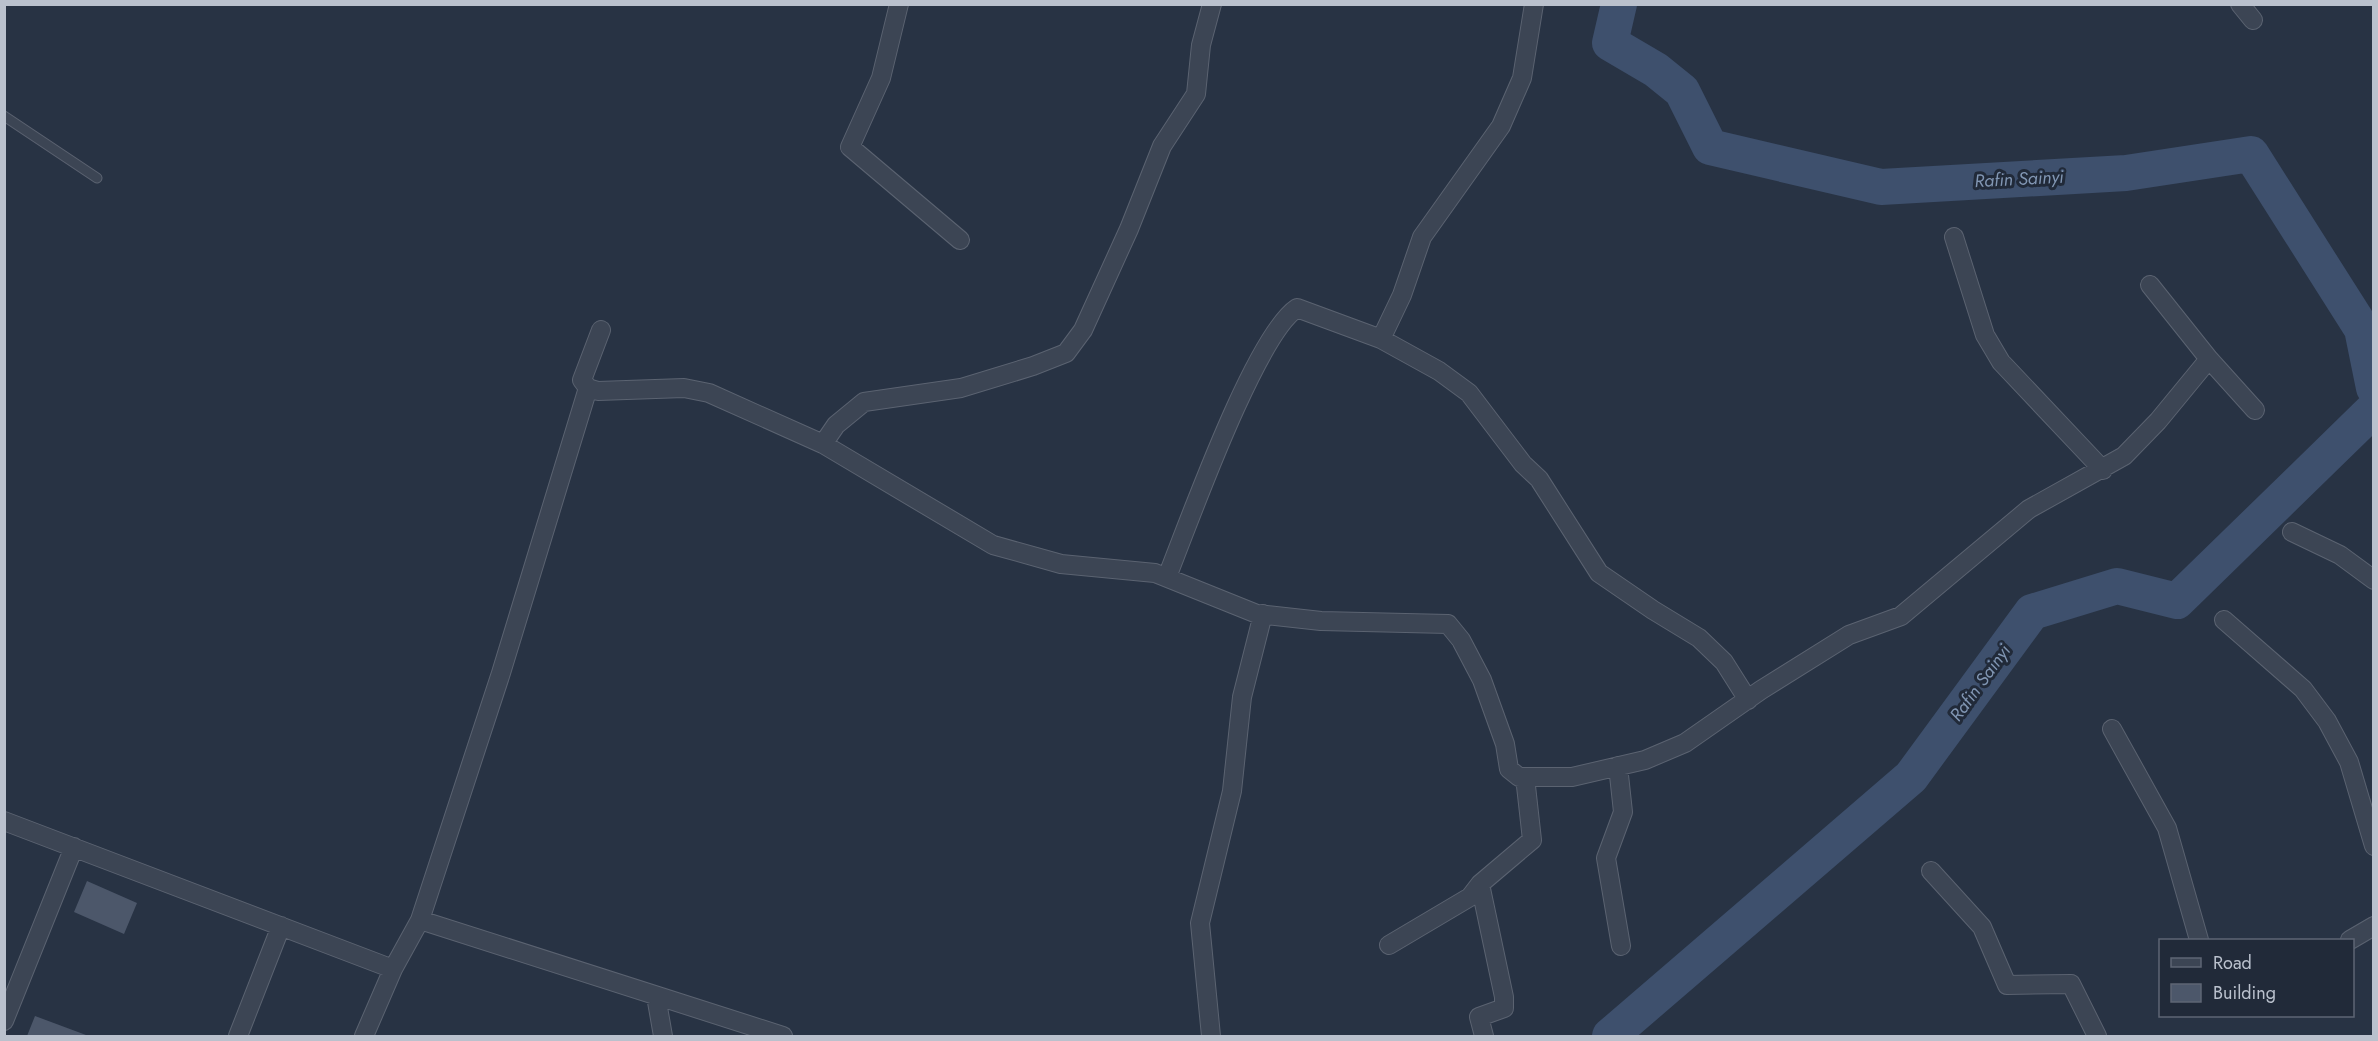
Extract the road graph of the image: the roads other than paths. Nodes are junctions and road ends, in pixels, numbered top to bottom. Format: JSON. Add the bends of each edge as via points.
{"nodes":[{"id":1,"x":899,"y":4,"type":"edge"},
{"id":2,"x":1212,"y":4,"type":"edge"},
{"id":3,"x":1534,"y":4,"type":"edge"},
{"id":4,"x":2240,"y":4,"type":"edge"},
{"id":5,"x":2253,"y":20,"type":"dead end"},
{"id":6,"x":4,"y":116,"type":"edge"},
{"id":7,"x":97,"y":178,"type":"dead end"},
{"id":8,"x":1954,"y":237,"type":"dead end"},
{"id":9,"x":960,"y":240,"type":"dead end"},
{"id":10,"x":2150,"y":285,"type":"dead end"},
{"id":11,"x":601,"y":330,"type":"dead end"},
{"id":12,"x":1381,"y":339,"type":"junction"},
{"id":13,"x":2209,"y":359,"type":"junction"},
{"id":14,"x":588,"y":388,"type":"junction"},
{"id":15,"x":2255,"y":410,"type":"dead end"},
{"id":16,"x":823,"y":444,"type":"junction"},
{"id":17,"x":2103,"y":470,"type":"junction"},
{"id":18,"x":2292,"y":532,"type":"dead end"},
{"id":19,"x":1167,"y":577,"type":"junction"},
{"id":20,"x":2373,"y":580,"type":"edge"},
{"id":21,"x":1263,"y":614,"type":"junction"},
{"id":22,"x":2224,"y":620,"type":"dead end"},
{"id":23,"x":1748,"y":700,"type":"junction"},
{"id":24,"x":2112,"y":729,"type":"dead end"},
{"id":25,"x":1618,"y":766,"type":"junction"},
{"id":26,"x":1526,"y":777,"type":"junction"},
{"id":27,"x":4,"y":821,"type":"edge"},
{"id":28,"x":2373,"y":846,"type":"edge"},
{"id":29,"x":74,"y":847,"type":"junction"},
{"id":30,"x":1931,"y":871,"type":"dead end"},
{"id":31,"x":1480,"y":884,"type":"junction"},
{"id":32,"x":420,"y":920,"type":"junction"},
{"id":33,"x":281,"y":926,"type":"junction"},
{"id":34,"x":2373,"y":926,"type":"edge"},
{"id":35,"x":2199,"y":939,"type":"edge"},
{"id":36,"x":2352,"y":939,"type":"edge"},
{"id":37,"x":1389,"y":945,"type":"dead end"},
{"id":38,"x":1621,"y":946,"type":"dead end"},
{"id":39,"x":393,"y":969,"type":"junction"},
{"id":40,"x":656,"y":996,"type":"junction"},
{"id":41,"x":4,"y":1021,"type":"edge"},
{"id":42,"x":238,"y":1036,"type":"edge"},
{"id":43,"x":364,"y":1036,"type":"edge"},
{"id":44,"x":663,"y":1036,"type":"edge"},
{"id":45,"x":783,"y":1036,"type":"edge"},
{"id":46,"x":1211,"y":1036,"type":"edge"},
{"id":47,"x":1484,"y":1036,"type":"edge"},
{"id":48,"x":2097,"y":1036,"type":"edge"}],
"edges":[{"from":1,"to":9,"type":"street","via":[[881,78],[850,147]]},
{"from":2,"to":16,"type":"street","via":[[1201,45],[1196,94],[1162,146],[1083,330],[1066,353],[961,388],[864,402]]},
{"from":3,"to":12,"type":"street","via":[[1522,78],[1501,126],[1422,237],[1402,295]]},
{"from":4,"to":5,"type":"street"},
{"from":6,"to":7,"type":"lane"},
{"from":8,"to":17,"type":"street","via":[[1984,335],[2001,362]]},
{"from":10,"to":13,"type":"street"},
{"from":11,"to":14,"type":"street","via":[[582,380]]},
{"from":12,"to":19,"type":"street","via":[[1297,308],[1287,315],[1263,350]]},
{"from":12,"to":23,"type":"street","via":[[1439,371],[1468,393],[1523,464],[1539,478],[1599,573],[1699,638],[1724,662]]},
{"from":13,"to":15,"type":"street"},
{"from":13,"to":17,"type":"street","via":[[2131,449]]},
{"from":14,"to":16,"type":"street","via":[[598,392],[684,388],[708,393]]},
{"from":14,"to":32,"type":"street"},
{"from":16,"to":19,"type":"street","via":[[993,544],[1061,564]]},
{"from":17,"to":23,"type":"street","via":[[2029,508],[1901,616],[1850,635]]},
{"from":18,"to":20,"type":"street","via":[[2340,555]]},
{"from":19,"to":21,"type":"street"},
{"from":21,"to":26,"type":"street","via":[[1321,621],[1448,624],[1482,680],[1505,744],[1509,769]]},
{"from":21,"to":46,"type":"street","via":[[1242,697],[1232,791],[1200,923]]},
{"from":22,"to":28,"type":"street","via":[[2303,689],[2327,722],[2349,762]]},
{"from":23,"to":25,"type":"street","via":[[1685,744]]},
{"from":24,"to":35,"type":"street","via":[[2167,828]]},
{"from":25,"to":26,"type":"street","via":[[1572,777]]},
{"from":25,"to":38,"type":"street","via":[[1623,812],[1606,858]]},
{"from":26,"to":31,"type":"street","via":[[1532,840]]},
{"from":27,"to":29,"type":"street"},
{"from":29,"to":33,"type":"street"},
{"from":29,"to":41,"type":"street"},
{"from":30,"to":48,"type":"street","via":[[1982,927],[2007,985],[2071,984]]},
{"from":31,"to":37,"type":"street","via":[[1470,897]]},
{"from":31,"to":47,"type":"street","via":[[1504,997],[1504,1008],[1479,1017]]},
{"from":32,"to":39,"type":"street"},
{"from":32,"to":40,"type":"street"},
{"from":33,"to":39,"type":"street"},
{"from":33,"to":42,"type":"street"},
{"from":34,"to":36,"type":"street"},
{"from":39,"to":43,"type":"street"},
{"from":40,"to":44,"type":"street"},
{"from":40,"to":45,"type":"street"}]}
